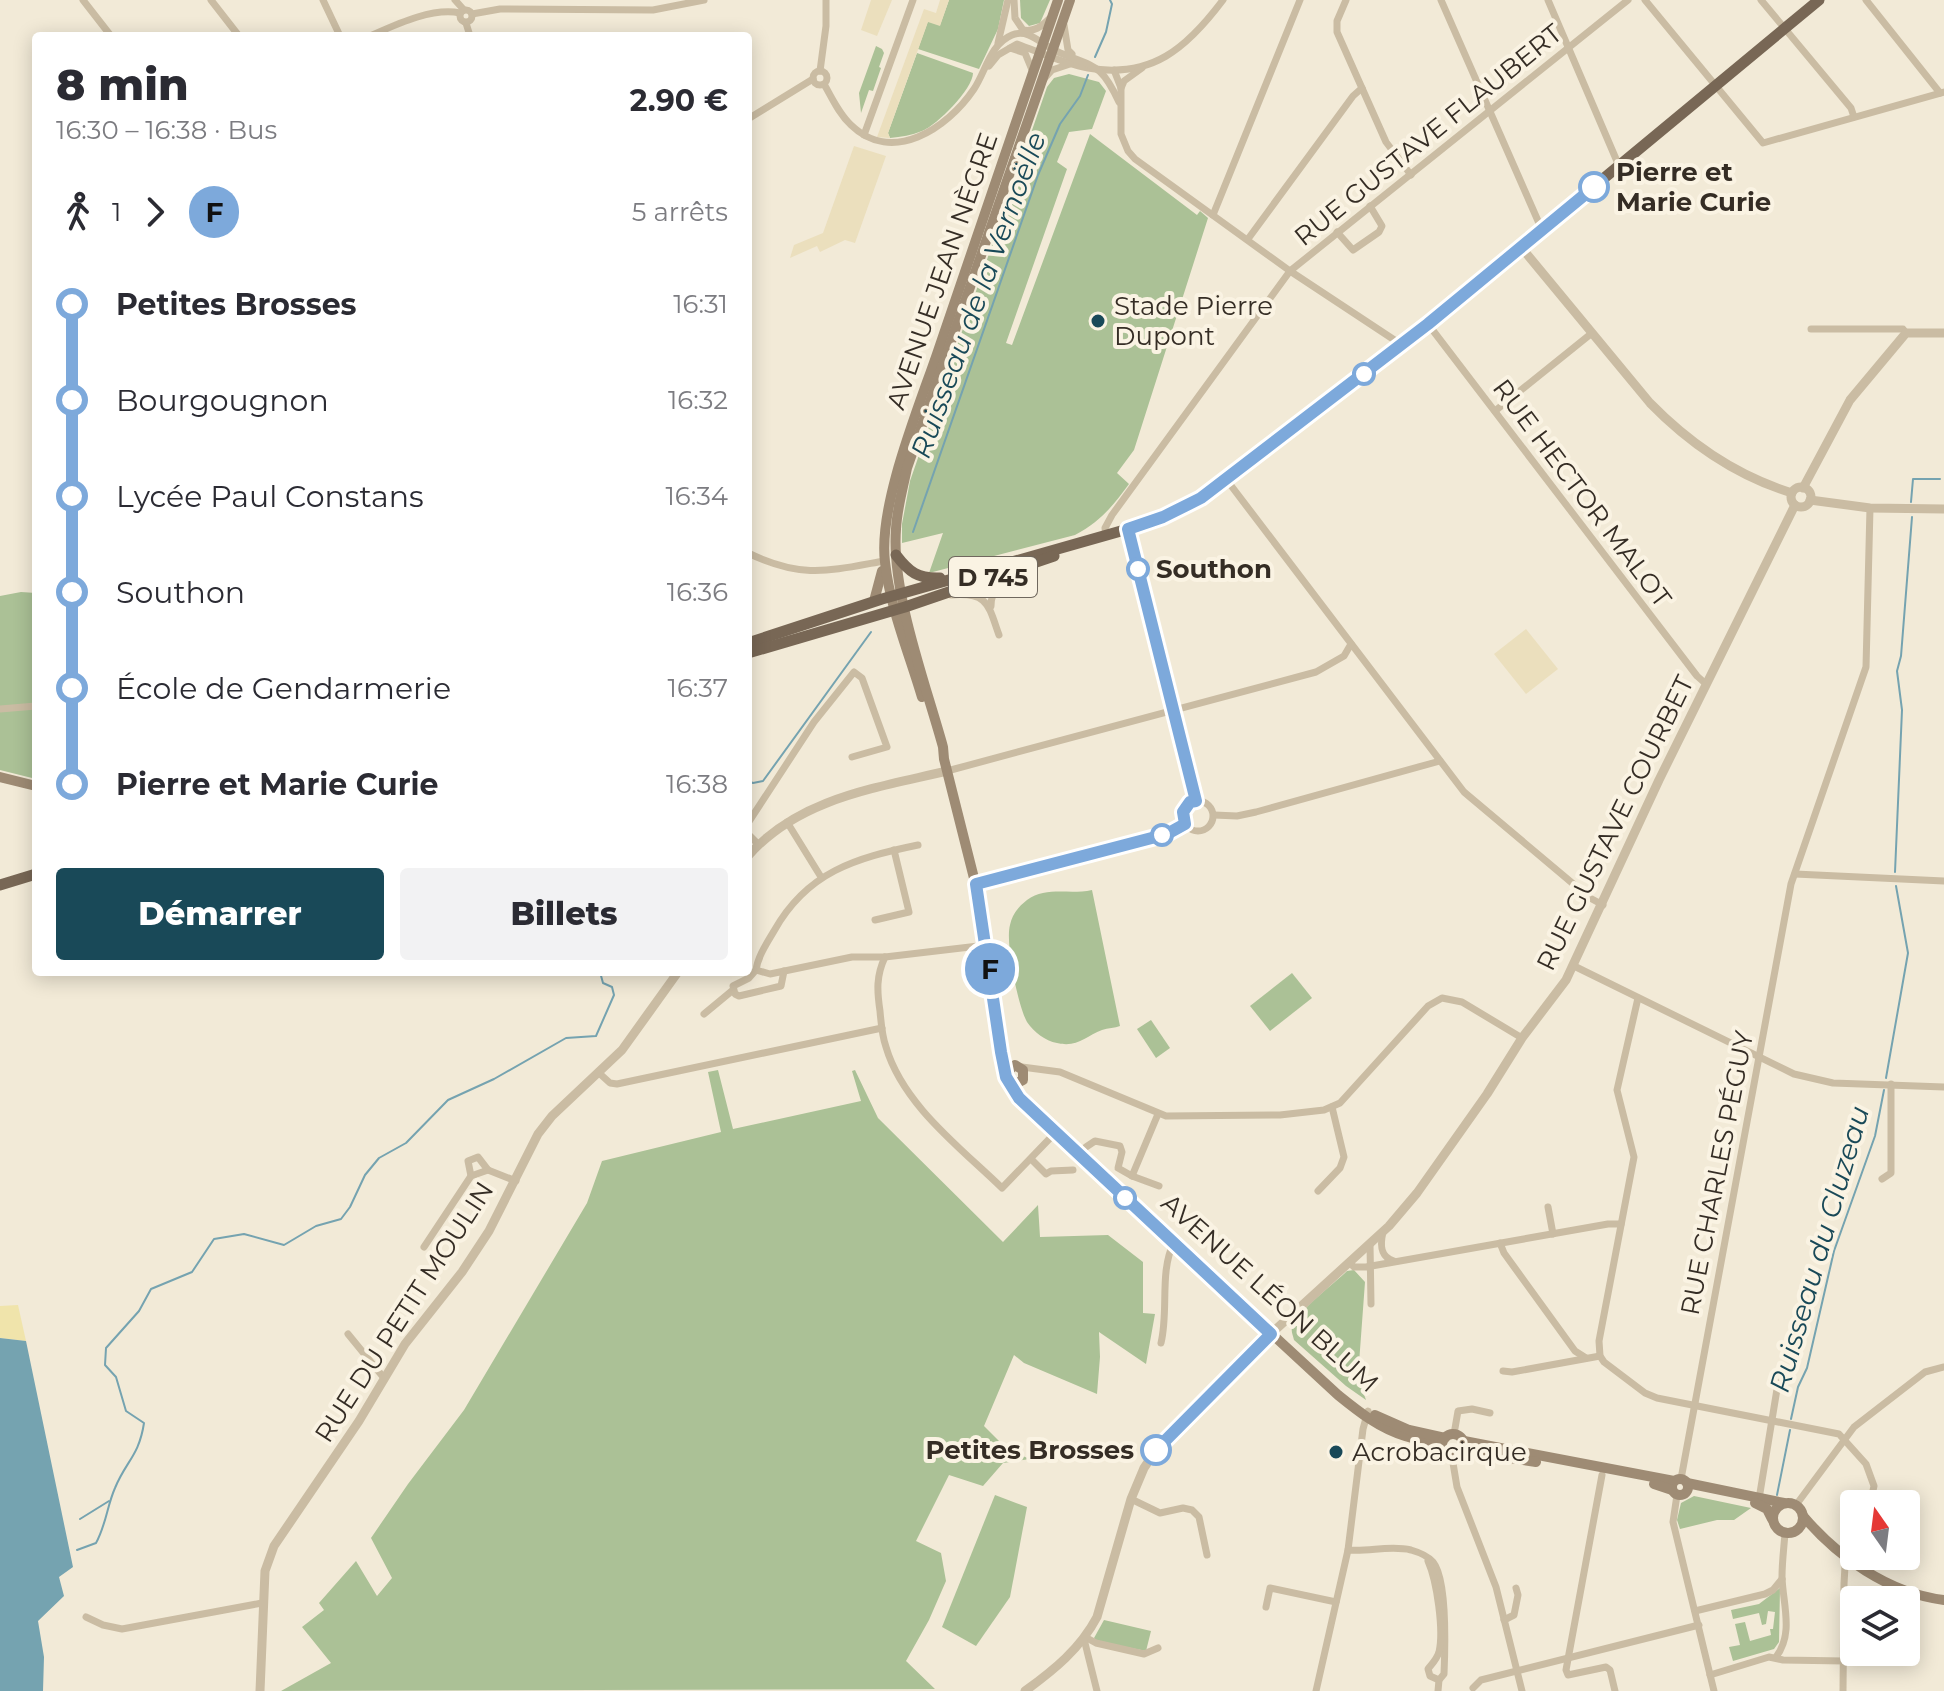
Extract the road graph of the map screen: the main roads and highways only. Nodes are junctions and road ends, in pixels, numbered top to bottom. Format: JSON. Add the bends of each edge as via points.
{"nodes":[{"id":1,"x":1058,"y":0,"type":"edge"},
{"id":2,"x":1070,"y":0,"type":"edge"},
{"id":3,"x":1819,"y":0,"type":"edge"},
{"id":4,"x":1059,"y":15,"type":"junction"},
{"id":5,"x":1047,"y":50,"type":"junction"},
{"id":6,"x":1080,"y":544,"type":"junction"},
{"id":7,"x":896,"y":559,"type":"junction"},
{"id":8,"x":884,"y":567,"type":"junction"},
{"id":9,"x":957,"y":578,"type":"junction"},
{"id":10,"x":896,"y":595,"type":"junction"},
{"id":11,"x":874,"y":601,"type":"junction"},
{"id":12,"x":900,"y":608,"type":"junction"},
{"id":13,"x":752,"y":642,"type":"edge"},
{"id":14,"x":752,"y":652,"type":"edge"},
{"id":15,"x":0,"y":777,"type":"edge"},
{"id":16,"x":32,"y":785,"type":"edge"},
{"id":17,"x":32,"y":872,"type":"edge"},
{"id":18,"x":0,"y":882,"type":"edge"},
{"id":19,"x":1013,"y":1072,"type":"junction"},
{"id":20,"x":1056,"y":1132,"type":"junction"},
{"id":21,"x":1273,"y":1332,"type":"junction"},
{"id":22,"x":1447,"y":1440,"type":"junction"},
{"id":23,"x":1460,"y":1450,"type":"junction"},
{"id":24,"x":1679,"y":1487,"type":"junction"},
{"id":25,"x":1790,"y":1504,"type":"junction"},
{"id":26,"x":1803,"y":1516,"type":"junction"},
{"id":27,"x":1772,"y":1519,"type":"junction"},
{"id":28,"x":1798,"y":1529,"type":"junction"},
{"id":29,"x":1813,"y":1529,"type":"junction"},
{"id":30,"x":1944,"y":1600,"type":"edge"}],
"edges":[{"from":1,"to":4,"type":"main road","name":"AVENUE JEAN NÈGRE"},
{"from":2,"to":4,"type":"main road","name":"AVENUE JEAN NÈGRE"},
{"from":3,"to":6,"type":"main road","number":"D 745","via":[[1402,345],[1201,498]]},
{"from":4,"to":5,"type":"main road","name":"AVENUE JEAN NÈGRE"},
{"from":5,"to":7,"type":"main road","name":"AVENUE JEAN NÈGRE","via":[[1043,81],[907,468],[898,507]]},
{"from":5,"to":8,"type":"main road","name":"AVENUE JEAN NÈGRE","via":[[1033,71],[898,468]]},
{"from":6,"to":9,"type":"main road","number":"D 745"},
{"from":6,"to":12,"type":"main road","number":"D 745"},
{"from":7,"to":8,"type":"main road"},
{"from":7,"to":9,"type":"main road","number":"D 745","via":[[920,577]]},
{"from":7,"to":10,"type":"main road","name":"AVENUE JEAN NÈGRE"},
{"from":8,"to":10,"type":"main road","name":"AVENUE JEAN NÈGRE"},
{"from":8,"to":11,"type":"main road","name":"AVENUE JEAN NÈGRE"},
{"from":9,"to":10,"type":"main road","number":"D 745"},
{"from":10,"to":11,"type":"main road","number":"D 745"},
{"from":10,"to":12,"type":"main road","name":"AVENUE JEAN NÈGRE"},
{"from":11,"to":13,"type":"main road","number":"D 745"},
{"from":12,"to":14,"type":"main road","number":"D 745"},
{"from":12,"to":19,"type":"main road","name":"AVENUE LÉON BLUM","via":[[976,884],[1000,1041]]},
{"from":15,"to":16,"type":"main road"},
{"from":17,"to":18,"type":"main road"},
{"from":19,"to":20,"type":"main road","name":"AVENUE LÉON BLUM","via":[[1023,1080],[1028,1101]]},
{"from":19,"to":20,"type":"main road","name":"AVENUE LÉON BLUM","via":[[1019,1098]]},
{"from":20,"to":21,"type":"main road","name":"AVENUE LÉON BLUM"},
{"from":20,"to":21,"type":"main road","name":"AVENUE LÉON BLUM"},
{"from":21,"to":22,"type":"main road","name":"AVENUE LÉON BLUM","via":[[1385,1428],[1432,1443]]},
{"from":22,"to":23,"type":"main road","name":"AVENUE LÉON BLUM"},
{"from":22,"to":23,"type":"main road","name":"AVENUE LÉON BLUM"},
{"from":23,"to":24,"type":"main road","name":"AVENUE LÉON BLUM"},
{"from":23,"to":24,"type":"main road","name":"AVENUE LÉON BLUM"},
{"from":24,"to":25,"type":"main road","name":"AVENUE LÉON BLUM"},
{"from":24,"to":27,"type":"main road","name":"AVENUE LÉON BLUM","via":[[1754,1503],[1767,1509]]},
{"from":25,"to":26,"type":"main road"},
{"from":25,"to":27,"type":"main road","via":[[1775,1509]]},
{"from":26,"to":28,"type":"main road"},
{"from":26,"to":29,"type":"main road"},
{"from":27,"to":28,"type":"main road","name":"AVENUE LÉON BLUM","via":[[1785,1533]]},
{"from":28,"to":29,"type":"main road"},
{"from":29,"to":30,"type":"main road","via":[[1889,1585]]}]}
